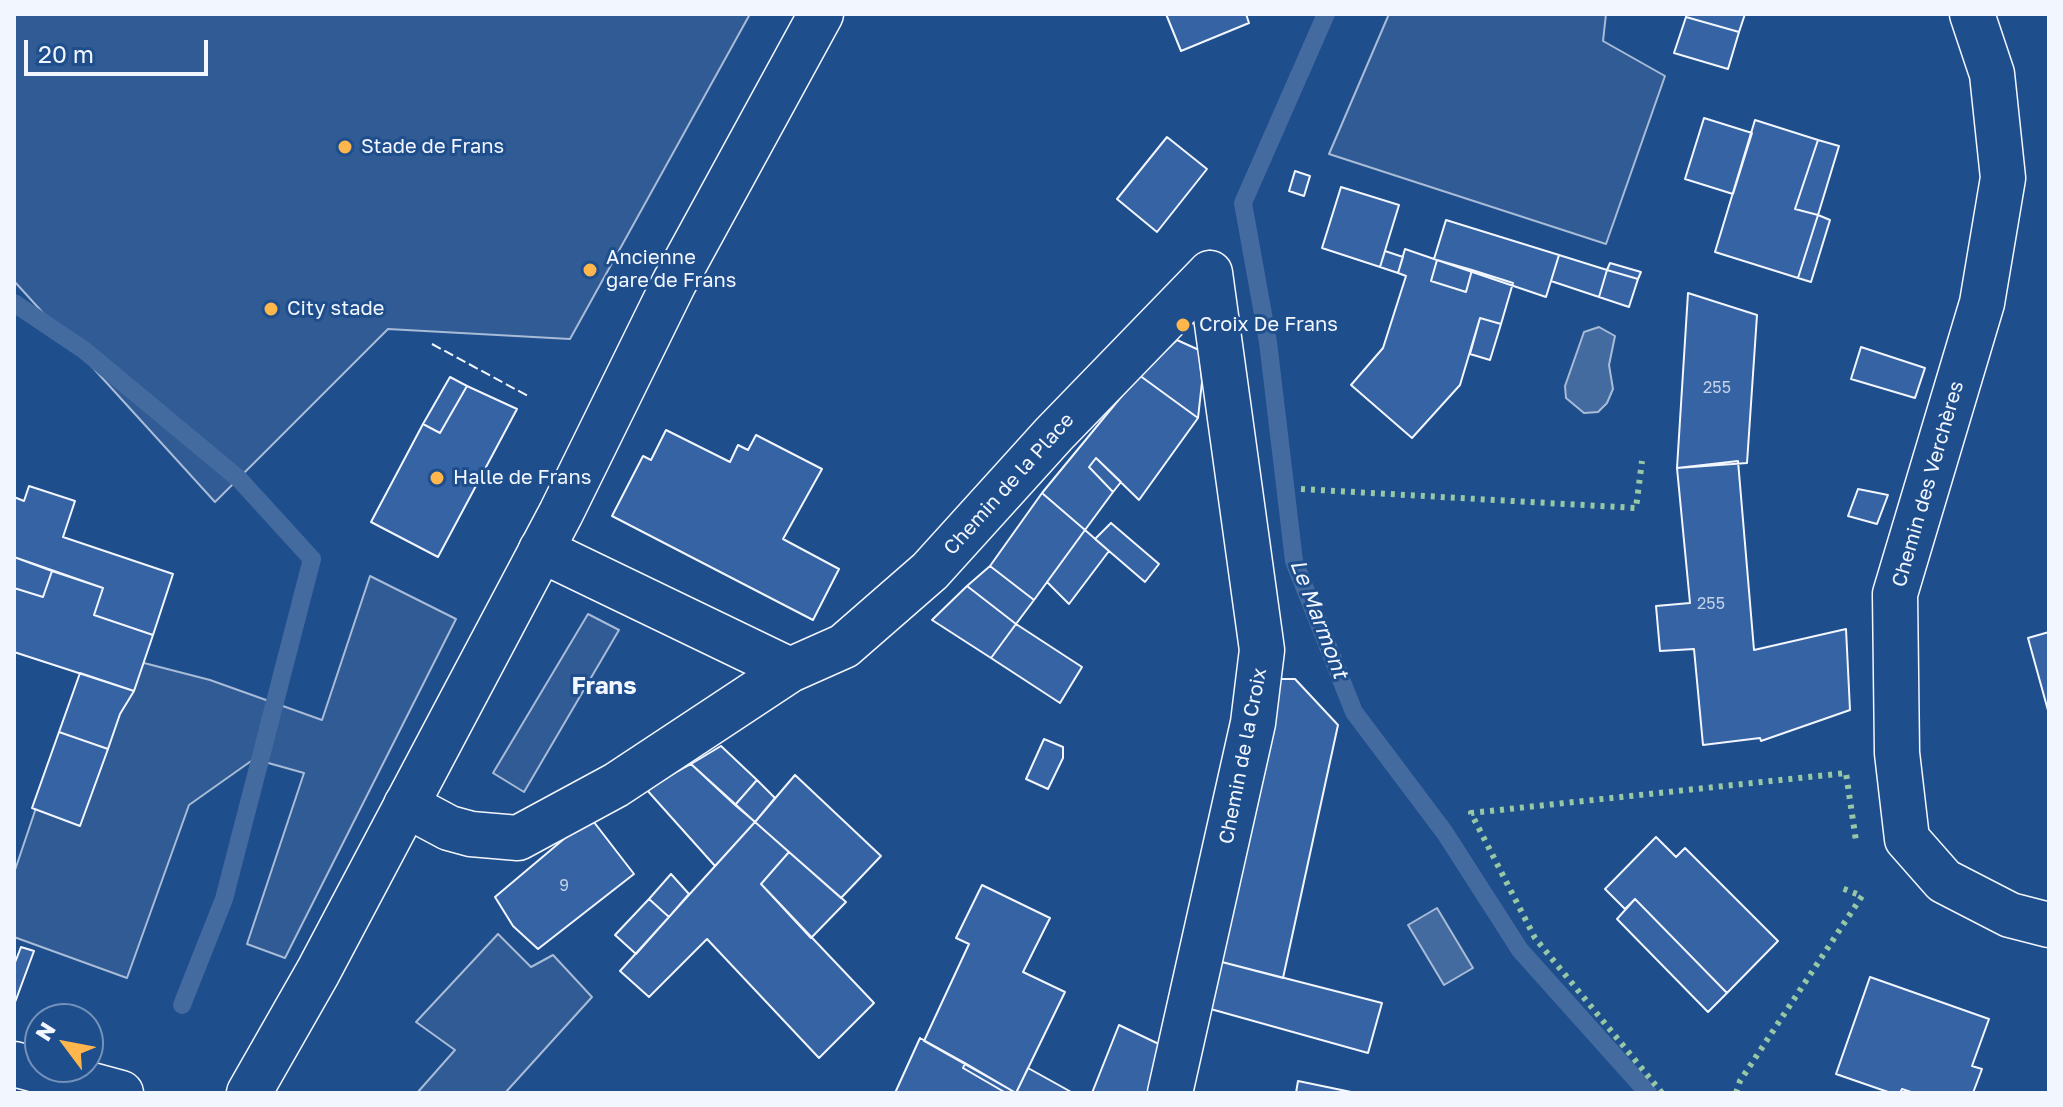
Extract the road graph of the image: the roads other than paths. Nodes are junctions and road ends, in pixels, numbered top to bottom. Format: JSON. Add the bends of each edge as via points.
{"nodes":[{"id":1,"x":1972,"y":14,"type":"edge"},
{"id":2,"x":815,"y":25,"type":"edge"},
{"id":3,"x":1210,"y":273,"type":"joint"},
{"id":4,"x":541,"y":550,"type":"junction"},
{"id":5,"x":790,"y":670,"type":"junction"},
{"id":6,"x":406,"y":805,"type":"junction"},
{"id":7,"x":2049,"y":925,"type":"edge"},
{"id":8,"x":14,"y":1064,"type":"edge"},
{"id":9,"x":121,"y":1093,"type":"edge"},
{"id":10,"x":249,"y":1093,"type":"edge"},
{"id":11,"x":1170,"y":1093,"type":"edge"}],
"edges":[{"from":1,"to":7,"type":"street","name":"Chemin des Verchères","via":[[1992,74],[2003,178],[1982,303],[1895,594],[1897,753],[1907,839],[1916,850],[1944,881],[2010,915]]},
{"from":2,"to":4,"type":"street","via":[[674,283]]},
{"from":3,"to":5,"type":"street","name":"Chemin de la Place","via":[[930,571],[844,646]]},
{"from":3,"to":11,"type":"street","name":"Chemin de la Croix","via":[[1262,650],[1253,723]]},
{"from":4,"to":5,"type":"street"},
{"from":4,"to":6,"type":"street"},
{"from":5,"to":6,"type":"street","name":"Chemin de la Place","via":[[616,785],[518,838],[449,828]]},
{"from":6,"to":10,"type":"street"},
{"from":8,"to":9,"type":"street"}]}
